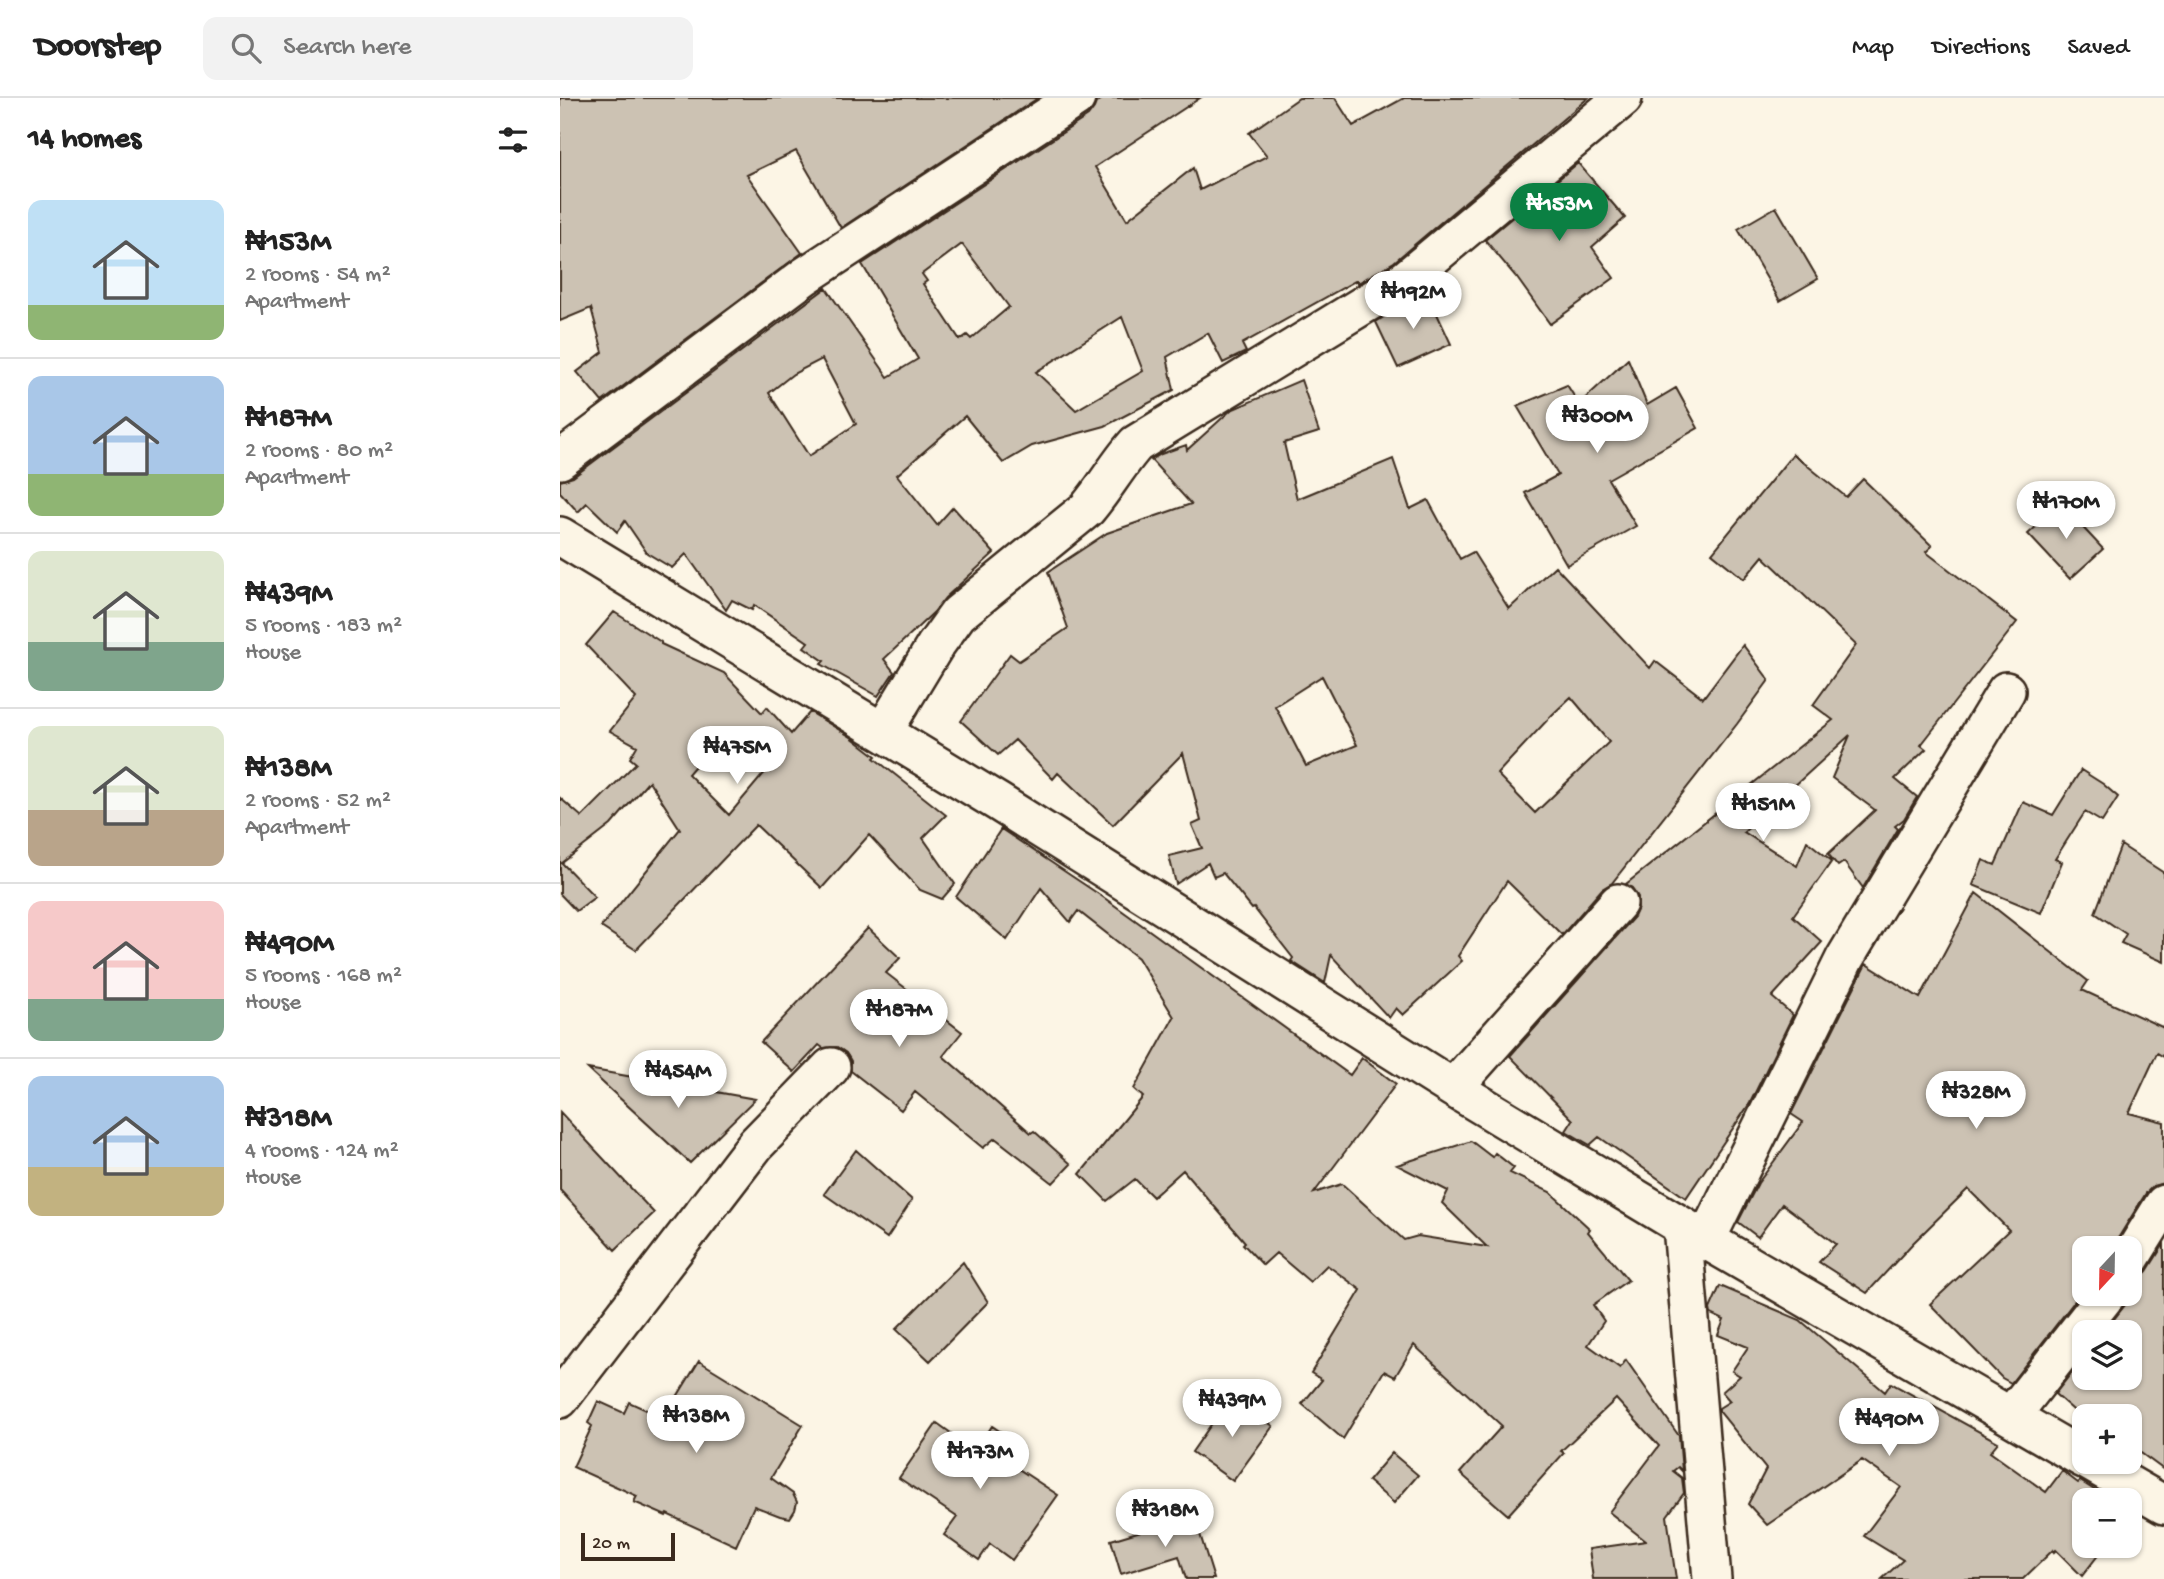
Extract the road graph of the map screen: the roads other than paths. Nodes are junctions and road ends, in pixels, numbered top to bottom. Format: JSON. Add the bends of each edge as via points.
{"nodes":[{"id":1,"x":1076,"y":98,"type":"edge"},
{"id":2,"x":1623,"y":98,"type":"edge"},
{"id":3,"x":560,"y":460,"type":"edge"},
{"id":4,"x":560,"y":537,"type":"edge"},
{"id":5,"x":2006,"y":691,"type":"dead end"},
{"id":6,"x":883,"y":733,"type":"junction"},
{"id":7,"x":1618,"y":903,"type":"dead end"},
{"id":8,"x":831,"y":1067,"type":"dead end"},
{"id":9,"x":1453,"y":1088,"type":"junction"},
{"id":10,"x":2164,"y":1204,"type":"edge"},
{"id":11,"x":1694,"y":1233,"type":"junction"},
{"id":12,"x":2142,"y":1240,"type":"edge"},
{"id":13,"x":2098,"y":1306,"type":"edge"},
{"id":14,"x":560,"y":1399,"type":"edge"},
{"id":15,"x":2011,"y":1416,"type":"junction"},
{"id":16,"x":2072,"y":1452,"type":"edge"},
{"id":17,"x":2110,"y":1474,"type":"edge"},
{"id":18,"x":2164,"y":1505,"type":"edge"},
{"id":19,"x":1712,"y":1579,"type":"edge"}],
"edges":[{"from":1,"to":3,"type":"street","via":[[805,276]]},
{"from":2,"to":6,"type":"street","via":[[1406,279],[1136,444],[1087,509],[958,614]]},
{"from":4,"to":6,"type":"street"},
{"from":5,"to":11,"type":"street","via":[[1846,958]]},
{"from":6,"to":9,"type":"street"},
{"from":7,"to":9,"type":"street"},
{"from":8,"to":14,"type":"street","via":[[756,1143]]},
{"from":9,"to":11,"type":"street"},
{"from":10,"to":12,"type":"street"},
{"from":11,"to":15,"type":"street"},
{"from":11,"to":19,"type":"street"},
{"from":13,"to":15,"type":"street"},
{"from":15,"to":16,"type":"street"},
{"from":17,"to":18,"type":"street"}]}
